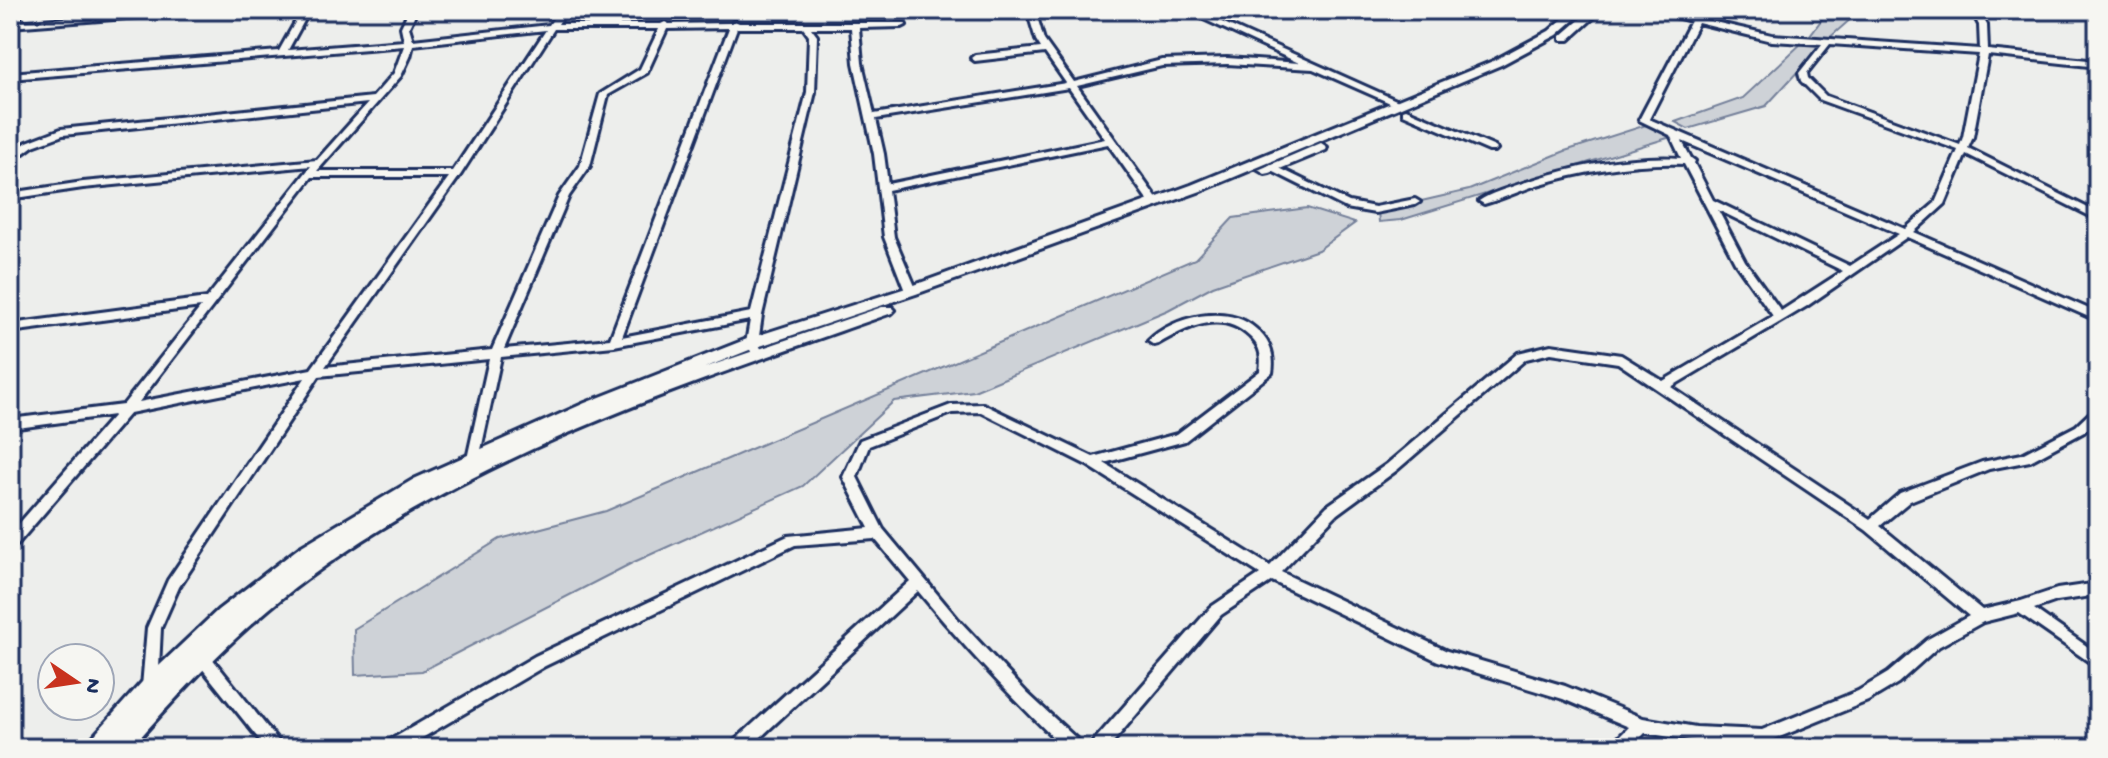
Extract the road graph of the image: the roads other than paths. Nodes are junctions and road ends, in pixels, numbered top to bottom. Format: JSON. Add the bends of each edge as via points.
{"nodes":[{"id":1,"x":22,"y":10,"type":"edge"},
{"id":2,"x":112,"y":10,"type":"edge"},
{"id":3,"x":204,"y":10,"type":"edge"},
{"id":4,"x":306,"y":10,"type":"edge"},
{"id":5,"x":413,"y":10,"type":"edge"},
{"id":6,"x":563,"y":10,"type":"edge"},
{"id":7,"x":1031,"y":10,"type":"edge"},
{"id":8,"x":1188,"y":10,"type":"edge"},
{"id":9,"x":1580,"y":10,"type":"edge"},
{"id":10,"x":1597,"y":10,"type":"edge"},
{"id":11,"x":1653,"y":10,"type":"edge"},
{"id":12,"x":1701,"y":10,"type":"edge"},
{"id":13,"x":1975,"y":10,"type":"edge"},
{"id":14,"x":1983,"y":10,"type":"edge"},
{"id":15,"x":2098,"y":12,"type":"edge"},
{"id":16,"x":105,"y":18,"type":"junction"},
{"id":17,"x":1695,"y":21,"type":"junction"},
{"id":18,"x":735,"y":23,"type":"junction"},
{"id":19,"x":10,"y":24,"type":"edge"},
{"id":20,"x":665,"y":24,"type":"junction"},
{"id":21,"x":805,"y":25,"type":"junction"},
{"id":22,"x":902,"y":25,"type":"dead end"},
{"id":23,"x":855,"y":26,"type":"junction"},
{"id":24,"x":552,"y":27,"type":"junction"},
{"id":25,"x":408,"y":43,"type":"junction"},
{"id":26,"x":1827,"y":43,"type":"junction"},
{"id":27,"x":1047,"y":50,"type":"junction"},
{"id":28,"x":1984,"y":52,"type":"junction"},
{"id":29,"x":282,"y":53,"type":"junction"},
{"id":30,"x":975,"y":58,"type":"dead end"},
{"id":31,"x":2098,"y":64,"type":"edge"},
{"id":32,"x":1314,"y":66,"type":"junction"},
{"id":33,"x":10,"y":76,"type":"edge"},
{"id":34,"x":1071,"y":85,"type":"junction"},
{"id":35,"x":376,"y":99,"type":"junction"},
{"id":36,"x":1403,"y":108,"type":"junction"},
{"id":37,"x":872,"y":117,"type":"junction"},
{"id":38,"x":1674,"y":134,"type":"junction"},
{"id":39,"x":1112,"y":140,"type":"junction"},
{"id":40,"x":1492,"y":149,"type":"dead end"},
{"id":41,"x":1963,"y":149,"type":"junction"},
{"id":42,"x":10,"y":160,"type":"edge"},
{"id":43,"x":1690,"y":161,"type":"junction"},
{"id":44,"x":321,"y":162,"type":"junction"},
{"id":45,"x":1271,"y":167,"type":"junction"},
{"id":46,"x":309,"y":174,"type":"junction"},
{"id":47,"x":456,"y":174,"type":"junction"},
{"id":48,"x":884,"y":188,"type":"junction"},
{"id":49,"x":10,"y":196,"type":"edge"},
{"id":50,"x":1484,"y":201,"type":"dead end"},
{"id":51,"x":1415,"y":202,"type":"dead end"},
{"id":52,"x":1710,"y":202,"type":"junction"},
{"id":53,"x":1155,"y":203,"type":"junction"},
{"id":54,"x":2098,"y":217,"type":"edge"},
{"id":55,"x":1907,"y":233,"type":"junction"},
{"id":56,"x":1851,"y":271,"type":"junction"},
{"id":57,"x":911,"y":291,"type":"junction"},
{"id":58,"x":208,"y":302,"type":"junction"},
{"id":59,"x":756,"y":315,"type":"junction"},
{"id":60,"x":1779,"y":317,"type":"junction"},
{"id":61,"x":2098,"y":317,"type":"edge"},
{"id":62,"x":10,"y":328,"type":"edge"},
{"id":63,"x":1154,"y":341,"type":"dead end"},
{"id":64,"x":614,"y":342,"type":"junction"},
{"id":65,"x":755,"y":349,"type":"junction"},
{"id":66,"x":495,"y":356,"type":"junction"},
{"id":67,"x":315,"y":372,"type":"junction"},
{"id":68,"x":1662,"y":387,"type":"junction"},
{"id":69,"x":126,"y":409,"type":"junction"},
{"id":70,"x":2098,"y":412,"type":"edge"},
{"id":71,"x":10,"y":424,"type":"edge"},
{"id":72,"x":473,"y":459,"type":"junction"},
{"id":73,"x":1092,"y":462,"type":"junction"},
{"id":74,"x":1871,"y":526,"type":"junction"},
{"id":75,"x":878,"y":533,"type":"junction"},
{"id":76,"x":10,"y":543,"type":"edge"},
{"id":77,"x":1271,"y":574,"type":"junction"},
{"id":78,"x":919,"y":581,"type":"junction"},
{"id":79,"x":2098,"y":589,"type":"edge"},
{"id":80,"x":2021,"y":607,"type":"junction"},
{"id":81,"x":1980,"y":617,"type":"junction"},
{"id":82,"x":202,"y":657,"type":"junction"},
{"id":83,"x":2098,"y":662,"type":"edge"},
{"id":84,"x":157,"y":690,"type":"junction"},
{"id":85,"x":1642,"y":725,"type":"junction"},
{"id":86,"x":96,"y":748,"type":"edge"},
{"id":87,"x":117,"y":748,"type":"edge"},
{"id":88,"x":276,"y":748,"type":"edge"},
{"id":89,"x":391,"y":748,"type":"edge"},
{"id":90,"x":738,"y":748,"type":"edge"},
{"id":91,"x":1075,"y":748,"type":"edge"},
{"id":92,"x":1098,"y":748,"type":"edge"},
{"id":93,"x":1619,"y":748,"type":"edge"}],
"edges":[{"from":1,"to":19,"type":"street"},
{"from":2,"to":16,"type":"street"},
{"from":3,"to":16,"type":"street"},
{"from":4,"to":29,"type":"street"},
{"from":5,"to":25,"type":"street","via":[[405,27]]},
{"from":6,"to":24,"type":"street"},
{"from":7,"to":27,"type":"street"},
{"from":8,"to":32,"type":"street"},
{"from":9,"to":36,"type":"street","via":[[1530,47]]},
{"from":10,"to":36,"type":"street","via":[[1542,52]]},
{"from":11,"to":17,"type":"street"},
{"from":12,"to":17,"type":"street"},
{"from":13,"to":28,"type":"street","via":[[1983,25]]},
{"from":14,"to":15,"type":"street"},
{"from":16,"to":19,"type":"street"},
{"from":17,"to":26,"type":"street"},
{"from":17,"to":38,"type":"street","via":[[1644,120]]},
{"from":18,"to":20,"type":"street"},
{"from":18,"to":21,"type":"street"},
{"from":18,"to":64,"type":"street"},
{"from":20,"to":24,"type":"street"},
{"from":20,"to":66,"type":"street","via":[[644,71],[604,94],[585,166],[564,196]]},
{"from":21,"to":23,"type":"street"},
{"from":21,"to":59,"type":"street","via":[[813,36],[811,92]]},
{"from":22,"to":23,"type":"street"},
{"from":23,"to":37,"type":"street"},
{"from":24,"to":25,"type":"street"},
{"from":24,"to":47,"type":"street"},
{"from":25,"to":29,"type":"street"},
{"from":25,"to":35,"type":"street","via":[[403,64]]},
{"from":26,"to":28,"type":"street"},
{"from":26,"to":41,"type":"street","via":[[1803,73],[1823,98]]},
{"from":27,"to":30,"type":"street"},
{"from":27,"to":34,"type":"street"},
{"from":28,"to":31,"type":"street"},
{"from":28,"to":41,"type":"street"},
{"from":29,"to":33,"type":"street"},
{"from":32,"to":34,"type":"street","via":[[1162,63]]},
{"from":32,"to":36,"type":"street"},
{"from":34,"to":37,"type":"street"},
{"from":34,"to":39,"type":"street"},
{"from":35,"to":42,"type":"street","via":[[61,132],[30,144]]},
{"from":35,"to":44,"type":"street"},
{"from":36,"to":40,"type":"street"},
{"from":36,"to":45,"type":"street"},
{"from":36,"to":53,"type":"street"},
{"from":37,"to":48,"type":"street"},
{"from":38,"to":43,"type":"street"},
{"from":38,"to":55,"type":"street"},
{"from":39,"to":48,"type":"street"},
{"from":39,"to":53,"type":"street"},
{"from":41,"to":54,"type":"street"},
{"from":41,"to":55,"type":"street","via":[[1940,204]]},
{"from":43,"to":50,"type":"street","via":[[1651,159],[1512,188]]},
{"from":43,"to":52,"type":"street"},
{"from":44,"to":46,"type":"street"},
{"from":44,"to":49,"type":"street"},
{"from":45,"to":51,"type":"street","via":[[1346,205],[1375,210]]},
{"from":45,"to":65,"type":"street","via":[[1064,247]]},
{"from":46,"to":47,"type":"street"},
{"from":46,"to":58,"type":"street"},
{"from":47,"to":67,"type":"street"},
{"from":48,"to":57,"type":"street","via":[[889,237]]},
{"from":52,"to":56,"type":"street"},
{"from":52,"to":60,"type":"street","via":[[1740,262]]},
{"from":53,"to":57,"type":"street"},
{"from":55,"to":56,"type":"street"},
{"from":55,"to":61,"type":"street"},
{"from":56,"to":60,"type":"street"},
{"from":57,"to":65,"type":"street"},
{"from":58,"to":62,"type":"street"},
{"from":58,"to":69,"type":"street"},
{"from":59,"to":64,"type":"street"},
{"from":59,"to":65,"type":"street"},
{"from":60,"to":68,"type":"street"},
{"from":63,"to":73,"type":"street","via":[[1209,317],[1237,320],[1265,346],[1266,373],[1181,438]]},
{"from":64,"to":66,"type":"street"},
{"from":65,"to":72,"type":"street","via":[[591,407]]},
{"from":65,"to":82,"type":"street","via":[[427,494],[314,564]]},
{"from":66,"to":67,"type":"street"},
{"from":66,"to":72,"type":"street"},
{"from":67,"to":69,"type":"street"},
{"from":67,"to":84,"type":"street","via":[[173,584],[154,628]]},
{"from":68,"to":74,"type":"street"},
{"from":68,"to":77,"type":"street","via":[[1621,359],[1551,349],[1522,356],[1392,467],[1332,510]]},
{"from":69,"to":71,"type":"street"},
{"from":69,"to":76,"type":"street"},
{"from":70,"to":74,"type":"street","via":[[2080,429],[2025,458],[1987,465],[1905,497]]},
{"from":72,"to":84,"type":"street","via":[[307,552],[225,616]]},
{"from":73,"to":75,"type":"street","via":[[983,408],[951,409],[864,443],[850,477]]},
{"from":73,"to":77,"type":"street"},
{"from":74,"to":81,"type":"street"},
{"from":75,"to":78,"type":"street"},
{"from":75,"to":89,"type":"street","via":[[793,540],[540,661]]},
{"from":77,"to":85,"type":"street","via":[[1443,656],[1565,693]]},
{"from":77,"to":92,"type":"street","via":[[1216,611]]},
{"from":78,"to":90,"type":"street"},
{"from":78,"to":91,"type":"street","via":[[1022,698]]},
{"from":79,"to":80,"type":"street"},
{"from":80,"to":81,"type":"street"},
{"from":80,"to":83,"type":"street"},
{"from":81,"to":85,"type":"street","via":[[1933,643],[1863,696],[1762,737]]},
{"from":82,"to":84,"type":"street"},
{"from":82,"to":88,"type":"street"},
{"from":84,"to":86,"type":"street"},
{"from":84,"to":87,"type":"street"},
{"from":85,"to":93,"type":"street"}]}
